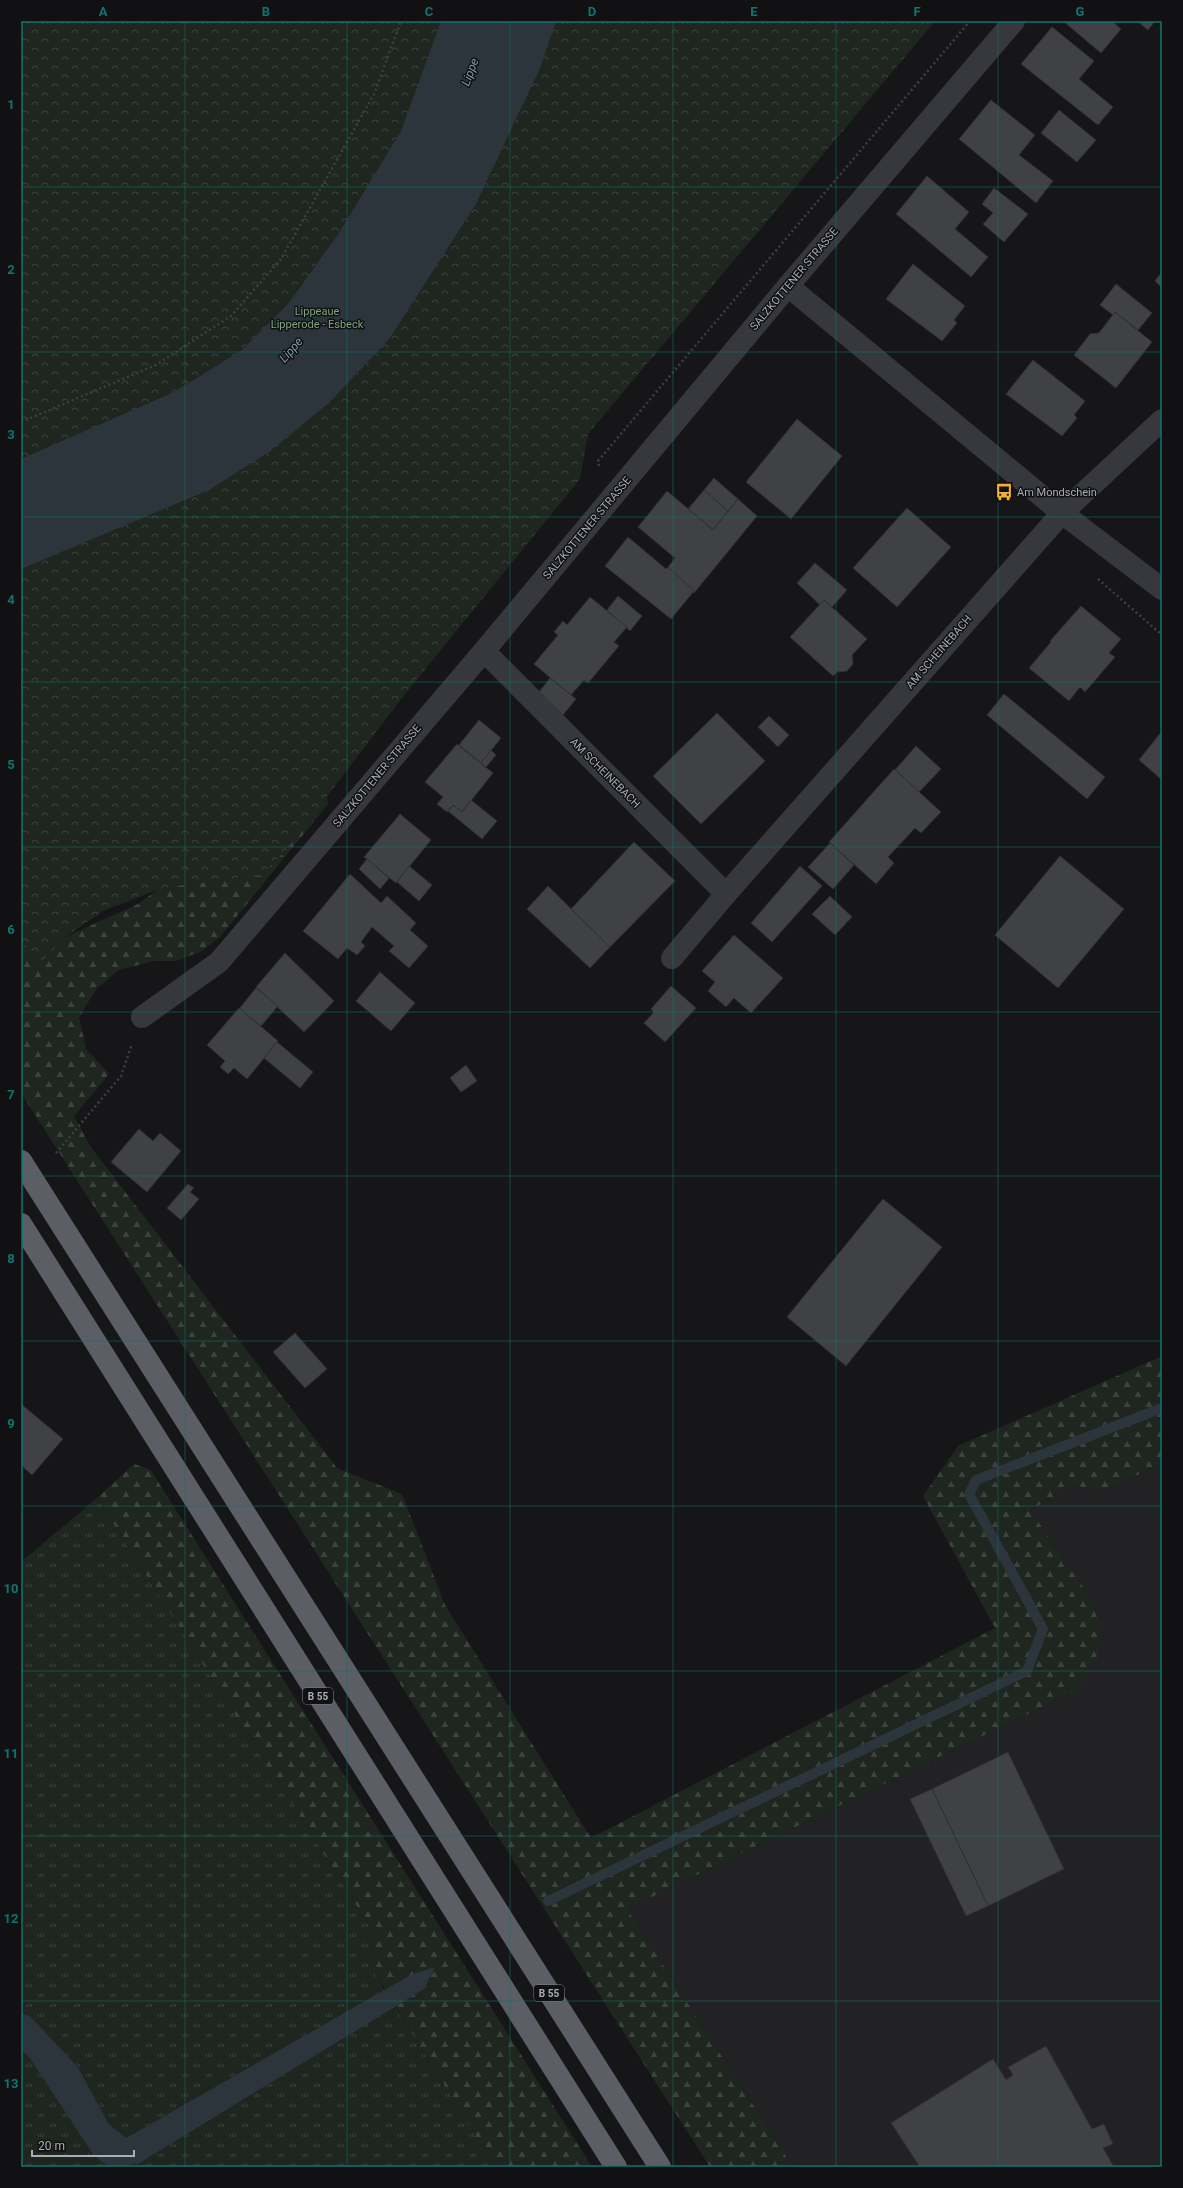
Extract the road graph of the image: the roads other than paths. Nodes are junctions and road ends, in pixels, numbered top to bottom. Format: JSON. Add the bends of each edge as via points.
{"nodes":[{"id":1,"x":1014,"y":21,"type":"edge"},
{"id":2,"x":788,"y":286,"type":"junction"},
{"id":3,"x":1162,"y":420,"type":"edge"},
{"id":4,"x":1062,"y":513,"type":"junction"},
{"id":5,"x":1162,"y":589,"type":"edge"},
{"id":6,"x":484,"y":651,"type":"junction"},
{"id":7,"x":726,"y":894,"type":"junction"},
{"id":8,"x":672,"y":958,"type":"dead end"},
{"id":9,"x":142,"y":1018,"type":"road end"},
{"id":10,"x":21,"y":1161,"type":"edge"},
{"id":11,"x":21,"y":1224,"type":"edge"},
{"id":12,"x":616,"y":2167,"type":"edge"},
{"id":13,"x":660,"y":2167,"type":"edge"}],
"edges":[{"from":1,"to":2,"type":"street","name":"SALZKOTTENER STRASSE"},
{"from":2,"to":4,"type":"street"},
{"from":2,"to":6,"type":"street","name":"SALZKOTTENER STRASSE"},
{"from":3,"to":4,"type":"street","name":"AM SCHEINEBACH"},
{"from":4,"to":5,"type":"street"},
{"from":4,"to":7,"type":"street","name":"AM SCHEINEBACH"},
{"from":6,"to":7,"type":"street","name":"AM SCHEINEBACH"},
{"from":6,"to":9,"type":"street","name":"SALZKOTTENER STRASSE","via":[[219,962]]},
{"from":7,"to":8,"type":"street","name":"AM SCHEINEBACH"},
{"from":10,"to":13,"type":"highway","number":"B 55"},
{"from":11,"to":12,"type":"highway","number":"B 55"}]}
